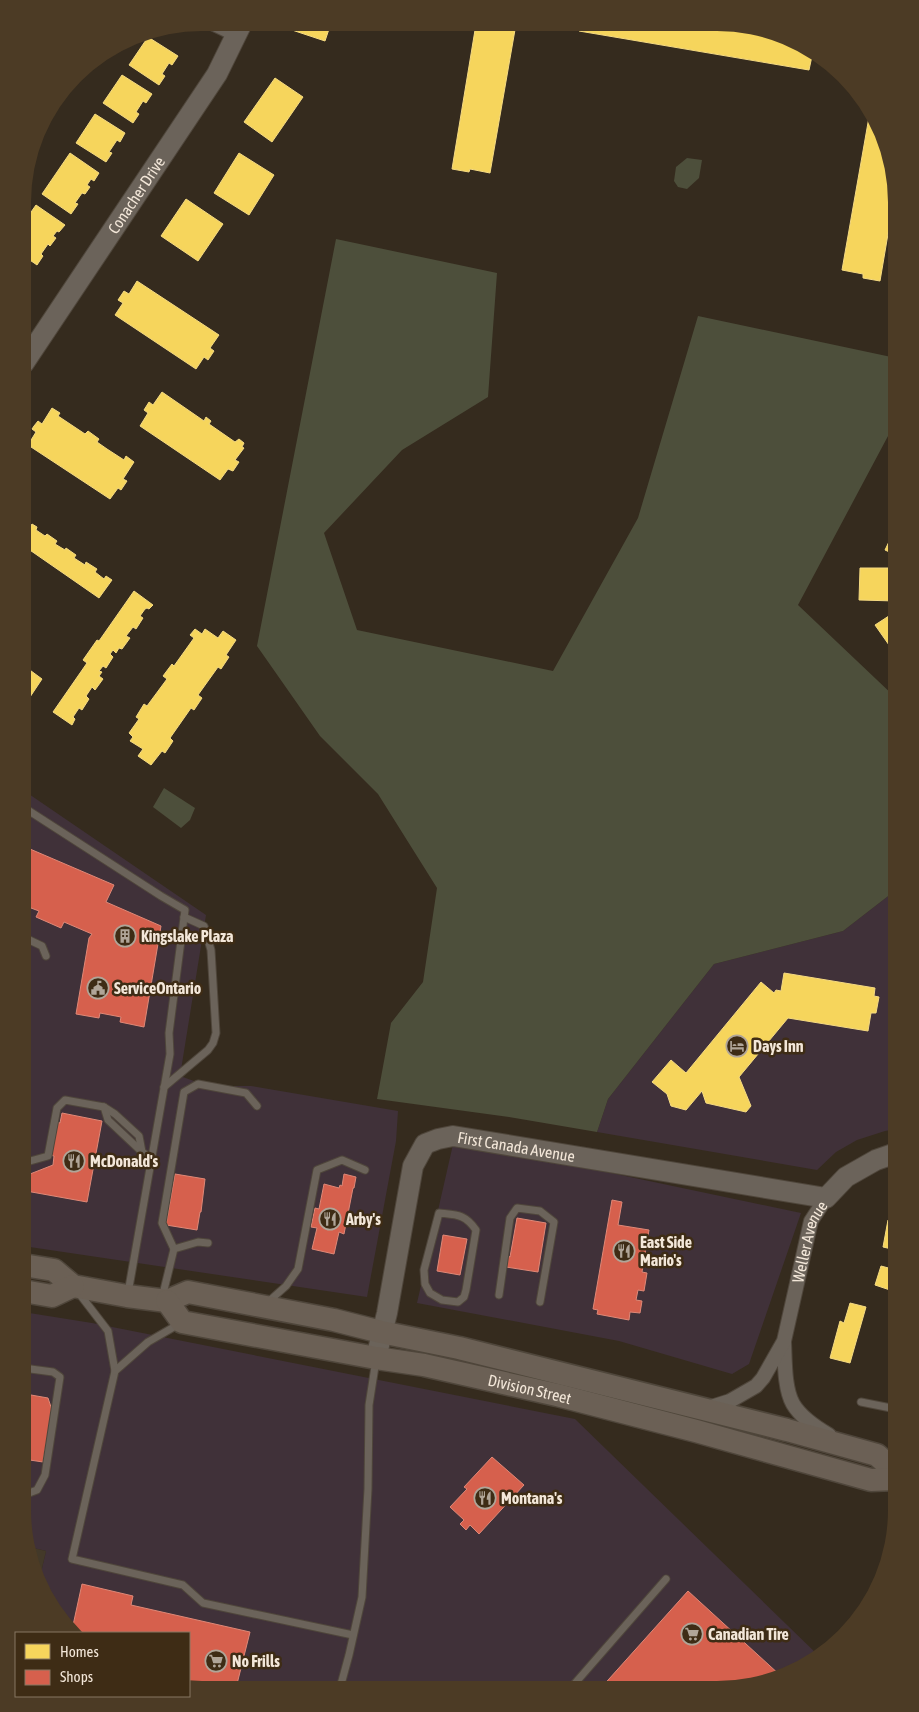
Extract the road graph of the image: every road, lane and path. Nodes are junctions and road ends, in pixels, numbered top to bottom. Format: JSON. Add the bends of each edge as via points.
{"nodes":[{"id":1,"x":238,"y":32,"type":"edge"},
{"id":2,"x":31,"y":352,"type":"edge"},
{"id":3,"x":31,"y":812,"type":"edge"},
{"id":4,"x":184,"y":917,"type":"junction"},
{"id":5,"x":31,"y":941,"type":"edge"},
{"id":6,"x":46,"y":956,"type":"dead end"},
{"id":7,"x":164,"y":1087,"type":"junction"},
{"id":8,"x":257,"y":1106,"type":"dead end"},
{"id":9,"x":887,"y":1156,"type":"edge"},
{"id":10,"x":151,"y":1158,"type":"junction"},
{"id":11,"x":31,"y":1161,"type":"edge"},
{"id":12,"x":365,"y":1170,"type":"dead end"},
{"id":13,"x":826,"y":1198,"type":"junction"},
{"id":14,"x":208,"y":1243,"type":"dead end"},
{"id":15,"x":174,"y":1249,"type":"junction"},
{"id":16,"x":31,"y":1266,"type":"edge"},
{"id":17,"x":424,"y":1270,"type":"joint"},
{"id":18,"x":73,"y":1286,"type":"junction"},
{"id":19,"x":31,"y":1292,"type":"edge"},
{"id":20,"x":498,"y":1295,"type":"dead end"},
{"id":21,"x":127,"y":1296,"type":"junction"},
{"id":22,"x":164,"y":1301,"type":"junction"},
{"id":23,"x":540,"y":1302,"type":"dead end"},
{"id":24,"x":262,"y":1306,"type":"junction"},
{"id":25,"x":182,"y":1322,"type":"junction"},
{"id":26,"x":381,"y":1332,"type":"junction"},
{"id":27,"x":784,"y":1341,"type":"junction"},
{"id":28,"x":376,"y":1358,"type":"junction"},
{"id":29,"x":31,"y":1369,"type":"edge"},
{"id":30,"x":115,"y":1371,"type":"junction"},
{"id":31,"x":861,"y":1402,"type":"dead end"},
{"id":32,"x":887,"y":1407,"type":"edge"},
{"id":33,"x":705,"y":1409,"type":"junction"},
{"id":34,"x":851,"y":1449,"type":"junction"},
{"id":35,"x":887,"y":1464,"type":"edge"},
{"id":36,"x":887,"y":1479,"type":"edge"},
{"id":37,"x":31,"y":1492,"type":"edge"},
{"id":38,"x":666,"y":1580,"type":"dead end"},
{"id":39,"x":353,"y":1635,"type":"junction"},
{"id":40,"x":342,"y":1681,"type":"edge"},
{"id":41,"x":577,"y":1681,"type":"edge"}],
"edges":[{"from":1,"to":2,"type":"street","name":"Conacher Drive","via":[[206,90]]},
{"from":3,"to":4,"type":"lane","via":[[186,910]]},
{"from":4,"to":7,"type":"lane"},
{"from":4,"to":7,"type":"lane","via":[[204,926],[211,950],[216,1033],[208,1050]]},
{"from":5,"to":6,"type":"lane","via":[[42,946]]},
{"from":7,"to":10,"type":"lane"},
{"from":8,"to":15,"type":"lane","via":[[246,1093],[198,1084],[184,1092],[162,1222]]},
{"from":9,"to":13,"type":"street","name":"Weller Avenue","via":[[846,1177]]},
{"from":10,"to":11,"type":"lane","via":[[108,1120],[104,1107],[66,1100],[57,1108],[48,1156]]},
{"from":10,"to":21,"type":"lane"},
{"from":12,"to":24,"type":"lane","via":[[342,1160],[317,1170],[298,1269],[286,1286]]},
{"from":13,"to":26,"type":"street","name":"First Canada Avenue","via":[[452,1136],[438,1139],[425,1144],[413,1166]]},
{"from":13,"to":27,"type":"street","name":"Weller Avenue","via":[[812,1221]]},
{"from":14,"to":15,"type":"lane","via":[[198,1242]]},
{"from":15,"to":22,"type":"lane"},
{"from":16,"to":18,"type":"main road","via":[[54,1270]]},
{"from":17,"to":17,"type":"lane","via":[[425,1284],[430,1293],[442,1300],[458,1302],[464,1297],[476,1230],[469,1220],[440,1213]]},
{"from":18,"to":19,"type":"main road","via":[[52,1296]]},
{"from":18,"to":21,"type":"main road"},
{"from":18,"to":30,"type":"lane","via":[[108,1331]]},
{"from":20,"to":23,"type":"lane","via":[[510,1218],[518,1208],[540,1211],[554,1222]]},
{"from":21,"to":22,"type":"main road"},
{"from":22,"to":24,"type":"main road","name":"Division Street","via":[[188,1292]]},
{"from":22,"to":25,"type":"main road"},
{"from":24,"to":26,"type":"main road","name":"Division Street"},
{"from":25,"to":28,"type":"main road","name":"Division Street"},
{"from":25,"to":30,"type":"lane","via":[[148,1342]]},
{"from":26,"to":28,"type":"street","name":"First Canada Avenue"},
{"from":26,"to":33,"type":"main road","name":"Division Street"},
{"from":27,"to":33,"type":"street","name":"Weller Avenue","via":[[756,1386],[730,1401]]},
{"from":27,"to":34,"type":"street","name":"Weller Avenue","via":[[787,1384],[793,1404],[814,1426]]},
{"from":28,"to":36,"type":"main road","name":"Division Street","via":[[424,1365],[557,1395],[871,1480]]},
{"from":28,"to":39,"type":"lane","via":[[369,1405],[362,1597]]},
{"from":29,"to":37,"type":"lane","via":[[60,1376],[45,1475],[37,1490]]},
{"from":30,"to":39,"type":"lane","via":[[72,1559],[183,1585],[203,1603]]},
{"from":31,"to":32,"type":"lane"},
{"from":33,"to":34,"type":"main road","name":"Division Street"},
{"from":34,"to":35,"type":"main road","name":"Division Street","via":[[877,1455]]},
{"from":38,"to":41,"type":"lane"},
{"from":39,"to":40,"type":"lane"}]}
